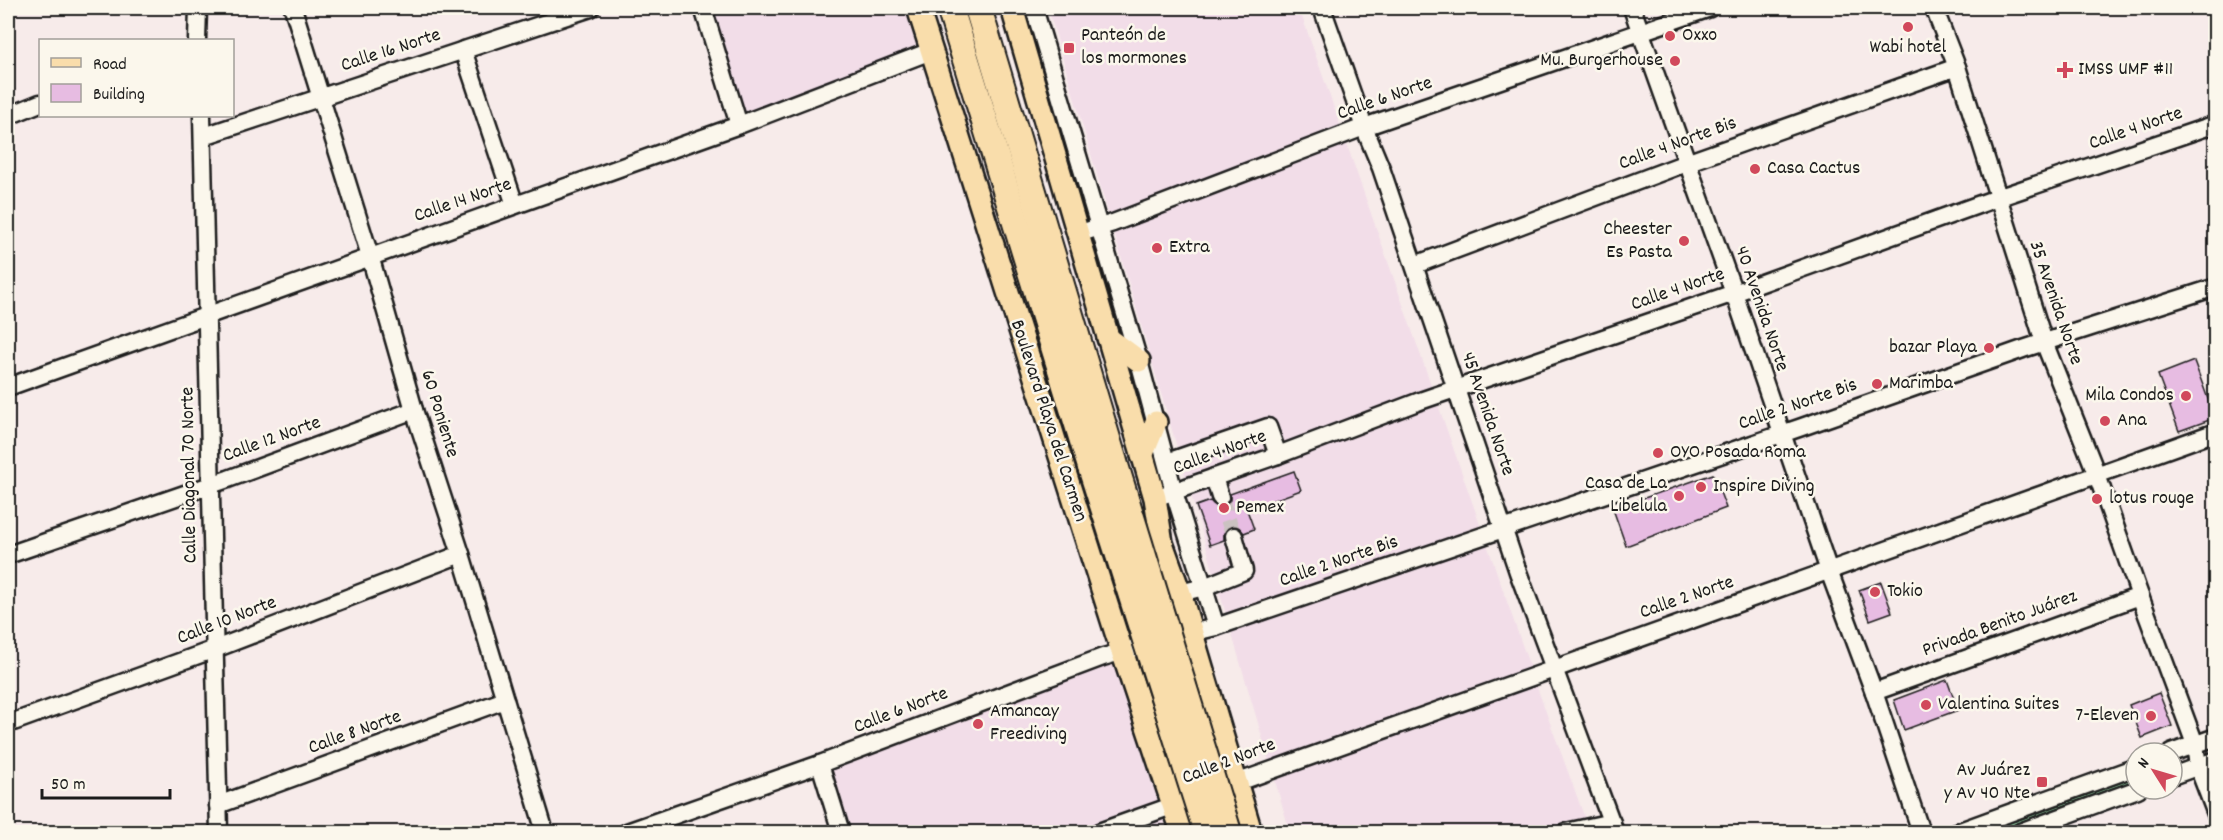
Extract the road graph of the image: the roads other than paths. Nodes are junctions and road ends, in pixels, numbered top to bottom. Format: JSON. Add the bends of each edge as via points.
{"nodes":[{"id":1,"x":198,"y":8,"type":"edge"},
{"id":2,"x":293,"y":8,"type":"edge"},
{"id":3,"x":591,"y":8,"type":"edge"},
{"id":4,"x":703,"y":8,"type":"edge"},
{"id":5,"x":918,"y":8,"type":"edge"},
{"id":6,"x":940,"y":8,"type":"edge"},
{"id":7,"x":950,"y":8,"type":"edge"},
{"id":8,"x":978,"y":8,"type":"edge"},
{"id":9,"x":990,"y":8,"type":"edge"},
{"id":10,"x":1012,"y":8,"type":"edge"},
{"id":11,"x":1034,"y":8,"type":"edge"},
{"id":12,"x":1322,"y":8,"type":"edge"},
{"id":13,"x":1632,"y":8,"type":"edge"},
{"id":14,"x":1710,"y":8,"type":"edge"},
{"id":15,"x":1934,"y":8,"type":"edge"},
{"id":16,"x":1641,"y":33,"type":"junction"},
{"id":17,"x":197,"y":39,"type":"edge"},
{"id":18,"x":463,"y":50,"type":"junction"},
{"id":19,"x":931,"y":51,"type":"junction"},
{"id":20,"x":1957,"y":67,"type":"junction"},
{"id":21,"x":970,"y":72,"type":"junction"},
{"id":22,"x":1000,"y":79,"type":"junction"},
{"id":23,"x":320,"y":97,"type":"junction"},
{"id":24,"x":39,"y":103,"type":"edge"},
{"id":25,"x":8,"y":116,"type":"edge"},
{"id":26,"x":202,"y":117,"type":"edge"},
{"id":27,"x":2216,"y":124,"type":"edge"},
{"id":28,"x":739,"y":125,"type":"junction"},
{"id":29,"x":1365,"y":127,"type":"junction"},
{"id":30,"x":204,"y":136,"type":"junction"},
{"id":31,"x":1686,"y":163,"type":"junction"},
{"id":32,"x":1997,"y":198,"type":"junction"},
{"id":33,"x":515,"y":205,"type":"junction"},
{"id":34,"x":1098,"y":226,"type":"junction"},
{"id":35,"x":1077,"y":234,"type":"junction"},
{"id":36,"x":370,"y":256,"type":"junction"},
{"id":37,"x":1414,"y":265,"type":"junction"},
{"id":38,"x":2216,"y":287,"type":"edge"},
{"id":39,"x":1734,"y":293,"type":"junction"},
{"id":40,"x":206,"y":315,"type":"junction"},
{"id":41,"x":1108,"y":338,"type":"junction"},
{"id":42,"x":2044,"y":342,"type":"junction"},
{"id":43,"x":1139,"y":361,"type":"junction"},
{"id":44,"x":8,"y":387,"type":"edge"},
{"id":45,"x":1456,"y":389,"type":"junction"},
{"id":46,"x":414,"y":410,"type":"junction"},
{"id":47,"x":1156,"y":422,"type":"junction"},
{"id":48,"x":1782,"y":432,"type":"junction"},
{"id":49,"x":2216,"y":432,"type":"edge"},
{"id":50,"x":1278,"y":455,"type":"junction"},
{"id":51,"x":1142,"y":456,"type":"junction"},
{"id":52,"x":1167,"y":462,"type":"junction"},
{"id":53,"x":1103,"y":465,"type":"junction"},
{"id":54,"x":2097,"y":475,"type":"junction"},
{"id":55,"x":1215,"y":477,"type":"junction"},
{"id":56,"x":211,"y":484,"type":"junction"},
{"id":57,"x":1165,"y":495,"type":"junction"},
{"id":58,"x":1220,"y":497,"type":"tunnel mouth"},
{"id":59,"x":1503,"y":528,"type":"junction"},
{"id":60,"x":1234,"y":536,"type":"tunnel mouth"},
{"id":61,"x":461,"y":554,"type":"junction"},
{"id":62,"x":8,"y":555,"type":"edge"},
{"id":63,"x":1829,"y":571,"type":"junction"},
{"id":64,"x":1204,"y":587,"type":"junction"},
{"id":65,"x":1179,"y":593,"type":"junction"},
{"id":66,"x":2140,"y":596,"type":"junction"},
{"id":67,"x":1216,"y":627,"type":"junction"},
{"id":68,"x":1191,"y":634,"type":"junction"},
{"id":69,"x":215,"y":649,"type":"junction"},
{"id":70,"x":1123,"y":650,"type":"junction"},
{"id":71,"x":1554,"y":668,"type":"junction"},
{"id":72,"x":1874,"y":692,"type":"junction"},
{"id":73,"x":505,"y":700,"type":"junction"},
{"id":74,"x":8,"y":724,"type":"edge"},
{"id":75,"x":2216,"y":737,"type":"edge"},
{"id":76,"x":2195,"y":744,"type":"junction"},
{"id":77,"x":2184,"y":748,"type":"edge"},
{"id":78,"x":2216,"y":760,"type":"edge"},
{"id":79,"x":820,"y":764,"type":"junction"},
{"id":80,"x":2198,"y":767,"type":"junction"},
{"id":81,"x":2124,"y":770,"type":"edge"},
{"id":82,"x":2184,"y":772,"type":"edge"},
{"id":83,"x":1235,"y":783,"type":"junction"},
{"id":84,"x":2124,"y":794,"type":"edge"},
{"id":85,"x":218,"y":805,"type":"junction"},
{"id":86,"x":1174,"y":805,"type":"junction"},
{"id":87,"x":2216,"y":814,"type":"edge"},
{"id":88,"x":1614,"y":827,"type":"edge"},
{"id":89,"x":219,"y":832,"type":"edge"},
{"id":90,"x":545,"y":832,"type":"edge"},
{"id":91,"x":627,"y":832,"type":"edge"},
{"id":92,"x":841,"y":832,"type":"edge"},
{"id":93,"x":1099,"y":832,"type":"edge"},
{"id":94,"x":1182,"y":832,"type":"edge"},
{"id":95,"x":1207,"y":832,"type":"edge"},
{"id":96,"x":1228,"y":832,"type":"edge"},
{"id":97,"x":1251,"y":832,"type":"edge"},
{"id":98,"x":1566,"y":832,"type":"edge"},
{"id":99,"x":1922,"y":832,"type":"edge"},
{"id":100,"x":1957,"y":832,"type":"edge"},
{"id":101,"x":2020,"y":832,"type":"edge"}],
"edges":[{"from":1,"to":17,"type":"street"},
{"from":2,"to":23,"type":"street","name":"60 Poniente"},
{"from":3,"to":18,"type":"street","name":"Calle 16 Norte"},
{"from":4,"to":28,"type":"street"},
{"from":5,"to":19,"type":"main road","name":"Boulevard Playa del Carmen"},
{"from":6,"to":21,"type":"highway"},
{"from":7,"to":21,"type":"highway"},
{"from":8,"to":22,"type":"highway"},
{"from":9,"to":22,"type":"highway"},
{"from":10,"to":35,"type":"main road"},
{"from":11,"to":34,"type":"street"},
{"from":12,"to":29,"type":"street","name":"45 Avenida Norte"},
{"from":13,"to":16,"type":"street","name":"40 Avenida Norte"},
{"from":14,"to":16,"type":"street","name":"Calle 6 Norte"},
{"from":15,"to":20,"type":"street","name":"35 Avenida Norte"},
{"from":16,"to":29,"type":"street","name":"Calle 6 Norte"},
{"from":16,"to":31,"type":"street","name":"40 Avenida Norte"},
{"from":18,"to":23,"type":"street","name":"Calle 16 Norte"},
{"from":18,"to":33,"type":"street"},
{"from":19,"to":28,"type":"street","name":"Calle 14 Norte"},
{"from":19,"to":70,"type":"main road","name":"Boulevard Playa del Carmen"},
{"from":20,"to":31,"type":"street","name":"Calle 4 Norte Bis"},
{"from":20,"to":32,"type":"street","name":"35 Avenida Norte"},
{"from":21,"to":53,"type":"highway"},
{"from":22,"to":53,"type":"highway"},
{"from":23,"to":30,"type":"street","name":"Calle 16 Norte"},
{"from":23,"to":36,"type":"street","name":"60 Poniente"},
{"from":24,"to":25,"type":"street"},
{"from":26,"to":30,"type":"street","name":"Calle Diagonal 70 Norte"},
{"from":27,"to":32,"type":"street","name":"Calle 4 Norte"},
{"from":28,"to":33,"type":"street","name":"Calle 14 Norte"},
{"from":29,"to":34,"type":"street","name":"Calle 6 Norte"},
{"from":29,"to":37,"type":"street","name":"45 Avenida Norte"},
{"from":30,"to":40,"type":"street","name":"Calle Diagonal 70 Norte"},
{"from":31,"to":37,"type":"street","name":"Calle 4 Norte Bis"},
{"from":31,"to":39,"type":"street","name":"40 Avenida Norte"},
{"from":32,"to":39,"type":"street","name":"Calle 4 Norte"},
{"from":32,"to":42,"type":"street","name":"35 Avenida Norte"},
{"from":33,"to":36,"type":"street","name":"Calle 14 Norte"},
{"from":34,"to":35,"type":"street","name":"Calle 6 Norte"},
{"from":34,"to":43,"type":"street"},
{"from":35,"to":41,"type":"main road"},
{"from":36,"to":40,"type":"street","name":"Calle 14 Norte"},
{"from":36,"to":46,"type":"street","name":"60 Poniente"},
{"from":37,"to":45,"type":"street","name":"45 Avenida Norte"},
{"from":38,"to":42,"type":"street","name":"Calle 2 Norte Bis"},
{"from":39,"to":45,"type":"street","name":"Calle 4 Norte"},
{"from":39,"to":48,"type":"street","name":"40 Avenida Norte"},
{"from":40,"to":44,"type":"street","name":"Calle 14 Norte"},
{"from":40,"to":56,"type":"street","name":"Calle Diagonal 70 Norte"},
{"from":41,"to":43,"type":"main road"},
{"from":41,"to":51,"type":"main road"},
{"from":42,"to":48,"type":"street","name":"Calle 2 Norte Bis"},
{"from":42,"to":54,"type":"street","name":"35 Avenida Norte"},
{"from":43,"to":47,"type":"street"},
{"from":45,"to":50,"type":"street","name":"Calle 4 Norte"},
{"from":45,"to":59,"type":"street","name":"45 Avenida Norte"},
{"from":46,"to":56,"type":"street","name":"Calle 12 Norte"},
{"from":46,"to":61,"type":"street","name":"60 Poniente"},
{"from":47,"to":51,"type":"main road"},
{"from":47,"to":52,"type":"street"},
{"from":48,"to":59,"type":"street","name":"Calle 2 Norte Bis"},
{"from":48,"to":63,"type":"street","name":"40 Avenida Norte"},
{"from":49,"to":54,"type":"street","name":"Calle 2 Norte"},
{"from":50,"to":52,"type":"street","via":[[1268,427]]},
{"from":50,"to":55,"type":"street","name":"Calle 4 Norte"},
{"from":51,"to":57,"type":"main road"},
{"from":52,"to":57,"type":"street"},
{"from":53,"to":95,"type":"highway","bridge":true},
{"from":53,"to":96,"type":"highway","bridge":true},
{"from":54,"to":63,"type":"street","name":"Calle 2 Norte"},
{"from":54,"to":66,"type":"street","name":"35 Avenida Norte"},
{"from":55,"to":57,"type":"street","name":"Calle 4 Norte"},
{"from":55,"to":58,"type":"street"},
{"from":56,"to":62,"type":"street","name":"Calle 12 Norte"},
{"from":56,"to":69,"type":"street","name":"Calle Diagonal 70 Norte"},
{"from":57,"to":64,"type":"street"},
{"from":57,"to":65,"type":"main road","via":[[1162,543]]},
{"from":59,"to":67,"type":"street","name":"Calle 2 Norte Bis"},
{"from":59,"to":71,"type":"street","name":"45 Avenida Norte"},
{"from":60,"to":64,"type":"street","via":[[1244,571]]},
{"from":61,"to":69,"type":"street","name":"Calle 10 Norte"},
{"from":61,"to":73,"type":"street","name":"60 Poniente"},
{"from":63,"to":71,"type":"street","name":"Calle 2 Norte"},
{"from":63,"to":72,"type":"street","name":"40 Avenida Norte"},
{"from":64,"to":65,"type":"street"},
{"from":64,"to":67,"type":"street"},
{"from":65,"to":68,"type":"main road"},
{"from":66,"to":72,"type":"street","name":"Privada Benito Juárez"},
{"from":66,"to":76,"type":"street","name":"35 Avenida Norte"},
{"from":67,"to":68,"type":"street","name":"Calle 2 Norte Bis"},
{"from":68,"to":70,"type":"street","name":"Calle 6 Norte"},
{"from":68,"to":83,"type":"main road"},
{"from":69,"to":74,"type":"street","name":"Calle 10 Norte"},
{"from":69,"to":85,"type":"street","name":"Calle Diagonal 70 Norte"},
{"from":70,"to":79,"type":"street","name":"Calle 6 Norte"},
{"from":70,"to":86,"type":"main road","name":"Boulevard Playa del Carmen"},
{"from":71,"to":83,"type":"street","name":"Calle 2 Norte"},
{"from":71,"to":88,"type":"street","name":"45 Avenida Norte"},
{"from":72,"to":99,"type":"street","name":"40 Avenida Norte"},
{"from":73,"to":85,"type":"street","name":"Calle 8 Norte"},
{"from":73,"to":90,"type":"street","name":"60 Poniente"},
{"from":75,"to":76,"type":"street"},
{"from":76,"to":77,"type":"street"},
{"from":76,"to":80,"type":"street","name":"35 Avenida Norte"},
{"from":78,"to":80,"type":"street"},
{"from":79,"to":91,"type":"street","name":"Calle 6 Norte"},
{"from":79,"to":92,"type":"street"},
{"from":80,"to":82,"type":"street"},
{"from":80,"to":87,"type":"street","name":"35 Avenida Norte"},
{"from":81,"to":100,"type":"street"},
{"from":83,"to":86,"type":"street","name":"Calle 2 Norte"},
{"from":83,"to":97,"type":"main road"},
{"from":84,"to":101,"type":"street"},
{"from":85,"to":89,"type":"street","name":"Calle Diagonal 70 Norte"},
{"from":86,"to":93,"type":"street"},
{"from":86,"to":94,"type":"main road","name":"Boulevard Playa del Carmen"},
{"from":88,"to":98,"type":"street"}]}
